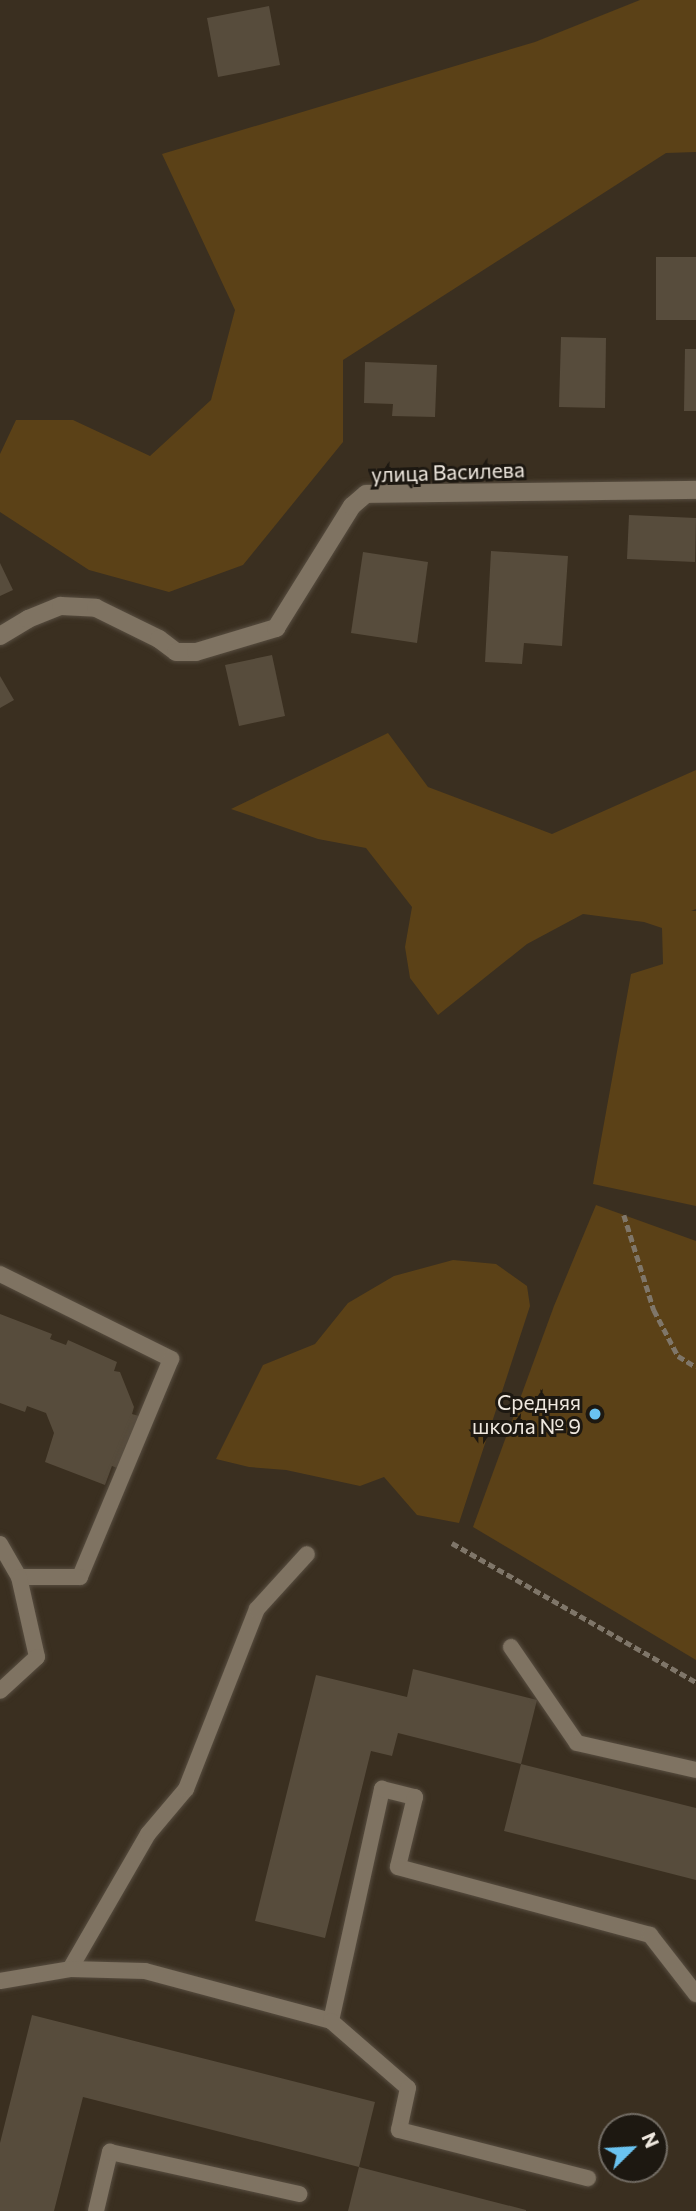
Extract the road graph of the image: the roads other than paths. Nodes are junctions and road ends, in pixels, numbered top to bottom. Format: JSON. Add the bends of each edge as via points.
{"nodes":[{"id":1,"x":696,"y":490,"type":"edge"},
{"id":2,"x":0,"y":636,"type":"edge"},
{"id":3,"x":0,"y":1274,"type":"edge"},
{"id":4,"x":0,"y":1544,"type":"edge"},
{"id":5,"x":307,"y":1554,"type":"dead end"},
{"id":6,"x":19,"y":1577,"type":"junction"},
{"id":7,"x":511,"y":1647,"type":"dead end"},
{"id":8,"x":0,"y":1691,"type":"edge"},
{"id":9,"x":696,"y":1770,"type":"edge"},
{"id":10,"x":70,"y":1969,"type":"junction"},
{"id":11,"x":0,"y":1980,"type":"edge"},
{"id":12,"x":696,"y":1994,"type":"edge"},
{"id":13,"x":331,"y":2021,"type":"junction"},
{"id":14,"x":588,"y":2178,"type":"dead end"},
{"id":15,"x":299,"y":2194,"type":"dead end"},
{"id":16,"x":96,"y":2211,"type":"edge"}],
"edges":[{"from":1,"to":2,"type":"street","name":"улица Василева","via":[[366,494],[352,506],[276,628],[196,652],[176,652],[96,608],[61,606]]},
{"from":3,"to":6,"type":"lane","via":[[171,1359],[80,1577]]},
{"from":4,"to":6,"type":"lane"},
{"from":5,"to":10,"type":"lane","via":[[257,1609],[186,1789],[148,1834]]},
{"from":6,"to":8,"type":"lane","via":[[37,1657]]},
{"from":7,"to":9,"type":"lane","via":[[577,1743]]},
{"from":10,"to":11,"type":"lane"},
{"from":10,"to":13,"type":"lane","via":[[145,1971]]},
{"from":12,"to":13,"type":"lane","via":[[650,1935],[398,1867],[415,1797],[382,1789]]},
{"from":13,"to":14,"type":"lane","via":[[408,2088],[399,2130]]},
{"from":15,"to":16,"type":"lane","via":[[110,2152]]}]}
